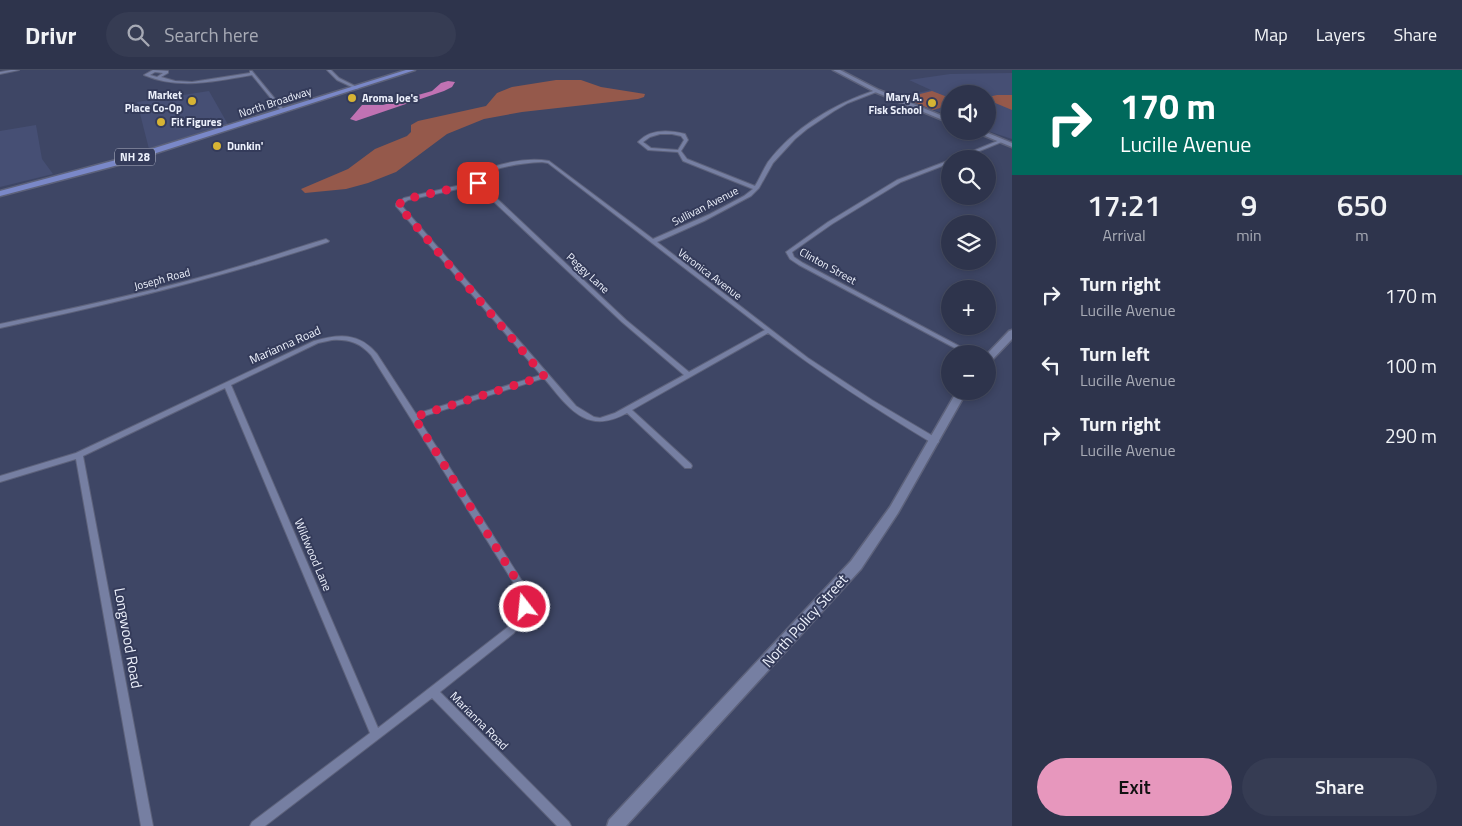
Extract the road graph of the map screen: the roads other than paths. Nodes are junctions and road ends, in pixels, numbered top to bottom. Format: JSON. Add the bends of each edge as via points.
{"nodes":[{"id":1,"x":17,"y":70,"type":"edge"},
{"id":2,"x":249,"y":70,"type":"edge"},
{"id":3,"x":329,"y":70,"type":"edge"},
{"id":4,"x":412,"y":70,"type":"edge"},
{"id":5,"x":836,"y":70,"type":"edge"},
{"id":6,"x":8,"y":71,"type":"edge"},
{"id":7,"x":0,"y":73,"type":"edge"},
{"id":8,"x":253,"y":74,"type":"junction"},
{"id":9,"x":159,"y":77,"type":"dead end"},
{"id":10,"x":357,"y":88,"type":"junction"},
{"id":11,"x":877,"y":91,"type":"junction"},
{"id":12,"x":283,"y":111,"type":"junction"},
{"id":13,"x":941,"y":117,"type":"edge"},
{"id":14,"x":996,"y":139,"type":"edge"},
{"id":15,"x":1002,"y":141,"type":"junction"},
{"id":16,"x":1012,"y":145,"type":"edge"},
{"id":17,"x":978,"y":150,"type":"edge"},
{"id":18,"x":679,"y":151,"type":"junction"},
{"id":19,"x":941,"y":164,"type":"edge"},
{"id":20,"x":478,"y":183,"type":"junction"},
{"id":21,"x":756,"y":188,"type":"junction"},
{"id":22,"x":0,"y":194,"type":"edge"},
{"id":23,"x":326,"y":241,"type":"dead end"},
{"id":24,"x":652,"y":242,"type":"junction"},
{"id":25,"x":0,"y":326,"type":"edge"},
{"id":26,"x":768,"y":331,"type":"junction"},
{"id":27,"x":1012,"y":333,"type":"edge"},
{"id":28,"x":954,"y":345,"type":"edge"},
{"id":29,"x":996,"y":350,"type":"edge"},
{"id":30,"x":687,"y":374,"type":"junction"},
{"id":31,"x":544,"y":376,"type":"junction"},
{"id":32,"x":227,"y":385,"type":"junction"},
{"id":33,"x":957,"y":400,"type":"edge"},
{"id":34,"x":628,"y":410,"type":"junction"},
{"id":35,"x":414,"y":417,"type":"junction"},
{"id":36,"x":935,"y":441,"type":"junction"},
{"id":37,"x":79,"y":455,"type":"junction"},
{"id":38,"x":688,"y":466,"type":"dead end"},
{"id":39,"x":0,"y":479,"type":"edge"},
{"id":40,"x":432,"y":692,"type":"junction"},
{"id":41,"x":376,"y":735,"type":"junction"},
{"id":42,"x":147,"y":826,"type":"edge"},
{"id":43,"x":256,"y":826,"type":"edge"},
{"id":44,"x":565,"y":826,"type":"edge"},
{"id":45,"x":615,"y":826,"type":"edge"}],
"edges":[{"from":1,"to":6,"type":"street"},
{"from":2,"to":8,"type":"street"},
{"from":3,"to":10,"type":"street","via":[[338,79]]},
{"from":4,"to":10,"type":"main road","name":"North Broadway","number":"NH 28"},
{"from":5,"to":11,"type":"street"},
{"from":6,"to":7,"type":"street"},
{"from":8,"to":9,"type":"street","via":[[192,83],[170,82]]},
{"from":8,"to":12,"type":"street"},
{"from":10,"to":12,"type":"main road","name":"North Broadway","number":"NH 28"},
{"from":11,"to":13,"type":"street"},
{"from":11,"to":21,"type":"street","name":"Sullivan Avenue","via":[[852,100],[812,122],[774,158]]},
{"from":12,"to":22,"type":"main road","name":"North Broadway","number":"NH 28","via":[[119,162]]},
{"from":14,"to":15,"type":"street"},
{"from":15,"to":16,"type":"street"},
{"from":15,"to":17,"type":"street"},
{"from":18,"to":18,"type":"street","via":[[686,139],[677,133],[652,135],[640,142],[653,149]]},
{"from":18,"to":21,"type":"street","via":[[682,158],[691,164]]},
{"from":19,"to":28,"type":"street","name":"Clinton Street","via":[[899,180],[830,222],[789,252],[801,264]]},
{"from":20,"to":24,"type":"street","name":"Veronica Avenue","via":[[475,176],[486,171],[534,161],[549,162]]},
{"from":20,"to":30,"type":"street","name":"Peggy Lane","via":[[624,321]]},
{"from":20,"to":31,"type":"street","via":[[406,199],[398,205]]},
{"from":21,"to":24,"type":"street","name":"Sullivan Avenue","via":[[690,226]]},
{"from":23,"to":25,"type":"street","name":"Joseph Road","via":[[129,298]]},
{"from":24,"to":26,"type":"street","name":"Veronica Avenue"},
{"from":26,"to":30,"type":"street"},
{"from":26,"to":36,"type":"street","name":"Veronica Avenue","via":[[824,373]]},
{"from":27,"to":29,"type":"street"},
{"from":30,"to":34,"type":"street"},
{"from":31,"to":34,"type":"street","via":[[585,417],[600,420]]},
{"from":31,"to":35,"type":"street"},
{"from":32,"to":35,"type":"street","name":"Marianna Road","via":[[316,342],[346,337],[369,348]]},
{"from":32,"to":37,"type":"street","name":"Marianna Road"},
{"from":32,"to":41,"type":"street","name":"Wildwood Lane"},
{"from":33,"to":36,"type":"street","name":"North Policy Street"},
{"from":34,"to":38,"type":"street"},
{"from":35,"to":40,"type":"street","name":"Marianna Road","via":[[519,584],[525,607],[511,630]]},
{"from":36,"to":45,"type":"street","name":"North Policy Street","via":[[894,510],[843,581]]},
{"from":37,"to":39,"type":"street","name":"Marianna Road"},
{"from":37,"to":42,"type":"street","name":"Longwood Road"},
{"from":40,"to":41,"type":"street"},
{"from":40,"to":44,"type":"street","name":"Marianna Road"},
{"from":41,"to":43,"type":"street"}]}
